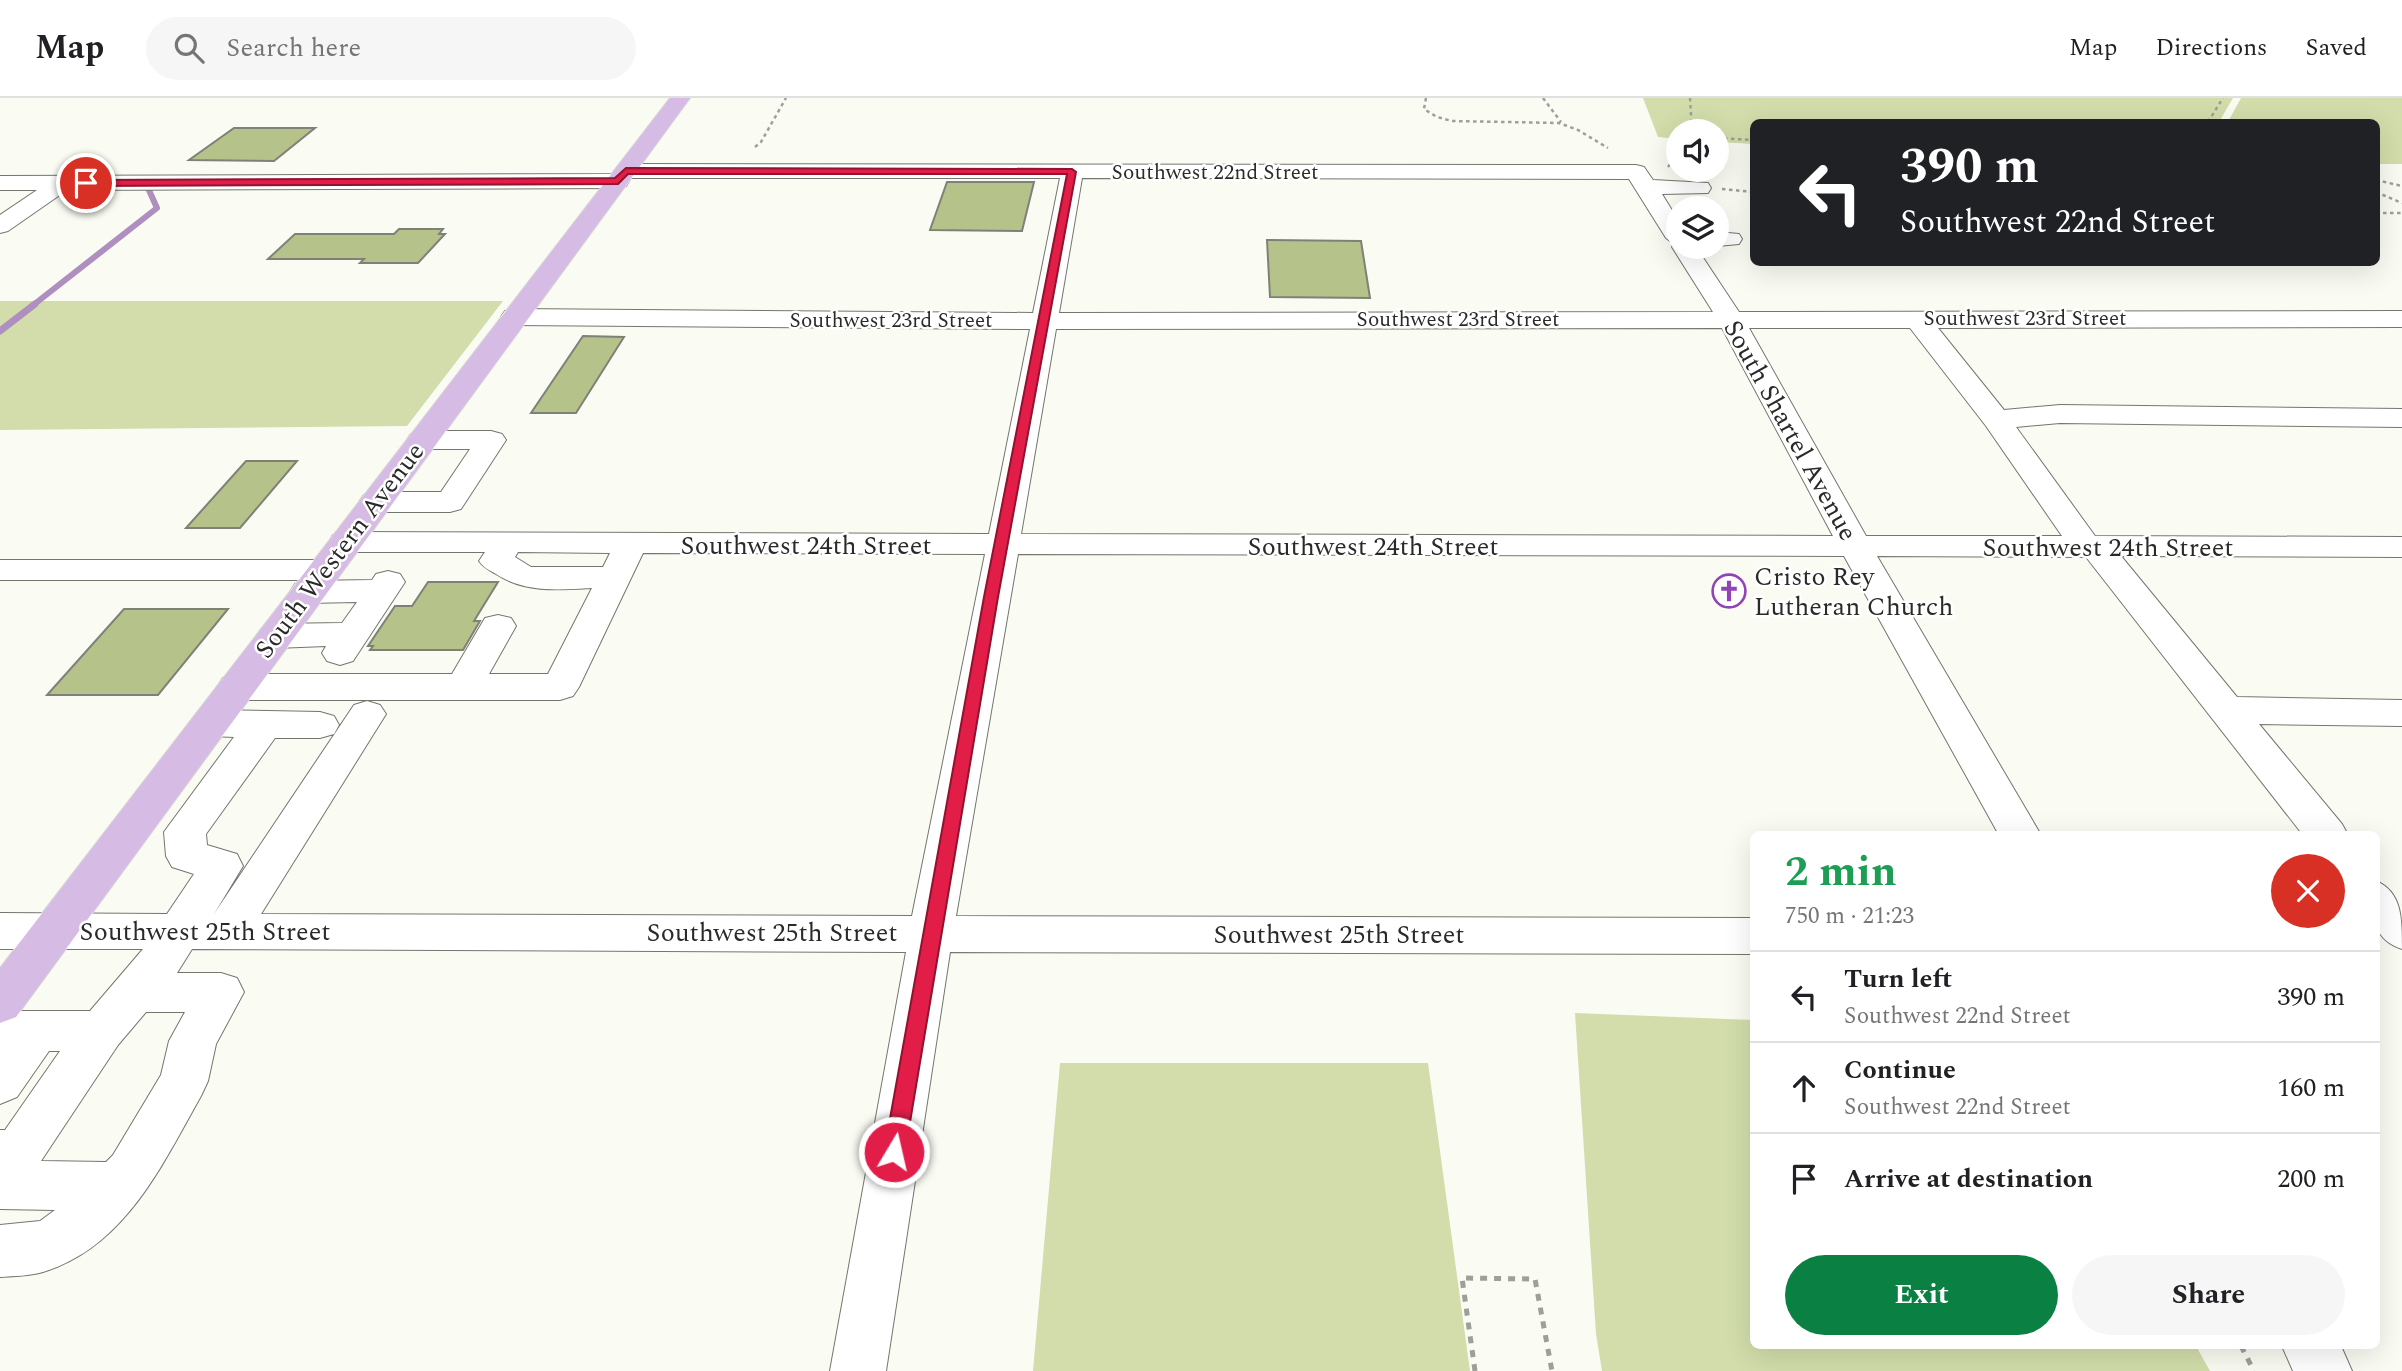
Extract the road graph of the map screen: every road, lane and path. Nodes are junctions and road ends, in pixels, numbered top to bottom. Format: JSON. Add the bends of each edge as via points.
{"nodes":[{"id":1,"x":680,"y":98,"type":"edge"},
{"id":2,"x":786,"y":98,"type":"edge"},
{"id":3,"x":1426,"y":98,"type":"edge"},
{"id":4,"x":1543,"y":98,"type":"edge"},
{"id":5,"x":1690,"y":98,"type":"edge"},
{"id":6,"x":2222,"y":98,"type":"edge"},
{"id":7,"x":1691,"y":119,"type":"edge"},
{"id":8,"x":2210,"y":119,"type":"edge"},
{"id":9,"x":1562,"y":123,"type":"junction"},
{"id":10,"x":1729,"y":139,"type":"edge"},
{"id":11,"x":1750,"y":140,"type":"edge"},
{"id":12,"x":723,"y":171,"type":"junction"},
{"id":13,"x":1072,"y":172,"type":"junction"},
{"id":14,"x":622,"y":176,"type":"junction"},
{"id":15,"x":1640,"y":180,"type":"junction"},
{"id":16,"x":2380,"y":181,"type":"edge"},
{"id":17,"x":0,"y":183,"type":"edge"},
{"id":18,"x":61,"y":183,"type":"junction"},
{"id":19,"x":2402,"y":186,"type":"edge"},
{"id":20,"x":1700,"y":188,"type":"dead end"},
{"id":21,"x":2380,"y":194,"type":"edge"},
{"id":22,"x":2402,"y":203,"type":"edge"},
{"id":23,"x":2402,"y":213,"type":"edge"},
{"id":24,"x":2380,"y":214,"type":"edge"},
{"id":25,"x":1666,"y":220,"type":"edge"},
{"id":26,"x":0,"y":226,"type":"edge"},
{"id":27,"x":1692,"y":259,"type":"edge"},
{"id":28,"x":2399,"y":309,"type":"edge"},
{"id":29,"x":514,"y":317,"type":"junction"},
{"id":30,"x":1730,"y":318,"type":"junction"},
{"id":31,"x":1916,"y":318,"type":"junction"},
{"id":32,"x":1044,"y":321,"type":"junction"},
{"id":33,"x":2402,"y":418,"type":"edge"},
{"id":34,"x":1996,"y":420,"type":"junction"},
{"id":35,"x":422,"y":440,"type":"junction"},
{"id":36,"x":375,"y":502,"type":"junction"},
{"id":37,"x":631,"y":544,"type":"junction"},
{"id":38,"x":1000,"y":545,"type":"junction"},
{"id":39,"x":1854,"y":547,"type":"junction"},
{"id":40,"x":2091,"y":547,"type":"junction"},
{"id":41,"x":2402,"y":547,"type":"edge"},
{"id":42,"x":502,"y":552,"type":"junction"},
{"id":43,"x":326,"y":568,"type":"junction"},
{"id":44,"x":0,"y":570,"type":"edge"},
{"id":45,"x":397,"y":570,"type":"junction"},
{"id":46,"x":614,"y":577,"type":"junction"},
{"id":47,"x":498,"y":626,"type":"dead end"},
{"id":48,"x":275,"y":636,"type":"junction"},
{"id":49,"x":335,"y":660,"type":"junction"},
{"id":50,"x":236,"y":687,"type":"junction"},
{"id":51,"x":463,"y":687,"type":"junction"},
{"id":52,"x":2229,"y":710,"type":"junction"},
{"id":53,"x":2402,"y":713,"type":"edge"},
{"id":54,"x":367,"y":714,"type":"dead end"},
{"id":55,"x":211,"y":723,"type":"junction"},
{"id":56,"x":264,"y":724,"type":"junction"},
{"id":57,"x":320,"y":725,"type":"dead end"},
{"id":58,"x":141,"y":816,"type":"junction"},
{"id":59,"x":196,"y":817,"type":"junction"},
{"id":60,"x":2018,"y":831,"type":"edge"},
{"id":61,"x":2324,"y":831,"type":"edge"},
{"id":62,"x":2380,"y":903,"type":"edge"},
{"id":63,"x":0,"y":930,"type":"edge"},
{"id":64,"x":55,"y":930,"type":"junction"},
{"id":65,"x":180,"y":930,"type":"junction"},
{"id":66,"x":227,"y":931,"type":"junction"},
{"id":67,"x":2402,"y":931,"type":"edge"},
{"id":68,"x":930,"y":933,"type":"junction"},
{"id":69,"x":1750,"y":936,"type":"edge"},
{"id":70,"x":2380,"y":937,"type":"edge"},
{"id":71,"x":2402,"y":937,"type":"edge"},
{"id":72,"x":136,"y":993,"type":"junction"},
{"id":73,"x":12,"y":1022,"type":"edge"},
{"id":74,"x":101,"y":1031,"type":"junction"},
{"id":75,"x":0,"y":1083,"type":"edge"},
{"id":76,"x":0,"y":1153,"type":"edge"},
{"id":77,"x":0,"y":1185,"type":"edge"},
{"id":78,"x":118,"y":1187,"type":"junction"},
{"id":79,"x":0,"y":1251,"type":"edge"},
{"id":80,"x":2243,"y":1349,"type":"edge"},
{"id":81,"x":2311,"y":1349,"type":"edge"},
{"id":82,"x":858,"y":1371,"type":"edge"},
{"id":83,"x":1475,"y":1371,"type":"edge"},
{"id":84,"x":1552,"y":1371,"type":"edge"},
{"id":85,"x":2254,"y":1371,"type":"edge"},
{"id":86,"x":2324,"y":1371,"type":"edge"}],
"edges":[{"from":1,"to":14,"type":"main road","name":"South Western Avenue"},
{"from":2,"to":12,"type":"path","via":[[761,142]]},
{"from":3,"to":9,"type":"path","via":[[1424,109],[1435,119]]},
{"from":4,"to":9,"type":"path"},
{"from":5,"to":7,"type":"path"},
{"from":6,"to":8,"type":"path"},
{"from":9,"to":15,"type":"path","via":[[1611,150]]},
{"from":10,"to":11,"type":"path"},
{"from":12,"to":13,"type":"street","name":"Southwest 22nd Street"},
{"from":12,"to":14,"type":"street","name":"Southwest 22nd Street"},
{"from":13,"to":15,"type":"street","name":"Southwest 22nd Street"},
{"from":13,"to":32,"type":"street"},
{"from":14,"to":18,"type":"street","name":"Southwest 22nd Street"},
{"from":14,"to":29,"type":"main road","name":"South Western Avenue"},
{"from":15,"to":20,"type":"street","name":"Southwest 22nd Street"},
{"from":15,"to":25,"type":"street"},
{"from":16,"to":19,"type":"path"},
{"from":17,"to":18,"type":"street","name":"Southwest 22nd Street"},
{"from":18,"to":26,"type":"street"},
{"from":21,"to":22,"type":"path"},
{"from":23,"to":24,"type":"path"},
{"from":27,"to":30,"type":"street","name":"South Shartel Avenue"},
{"from":28,"to":31,"type":"street","name":"Southwest 23rd Street"},
{"from":29,"to":32,"type":"street","name":"Southwest 23rd Street"},
{"from":29,"to":35,"type":"main road","name":"South Western Avenue"},
{"from":30,"to":31,"type":"street","name":"Southwest 23rd Street"},
{"from":30,"to":32,"type":"street","name":"Southwest 23rd Street"},
{"from":30,"to":39,"type":"street","name":"South Shartel Avenue"},
{"from":31,"to":34,"type":"street"},
{"from":32,"to":38,"type":"street"},
{"from":33,"to":34,"type":"street","via":[[2060,414]]},
{"from":34,"to":40,"type":"street"},
{"from":35,"to":36,"type":"main road","name":"South Western Avenue"},
{"from":35,"to":36,"type":"street","via":[[491,440],[450,502]]},
{"from":36,"to":43,"type":"main road","name":"South Western Avenue"},
{"from":37,"to":38,"type":"street","name":"Southwest 24th Street"},
{"from":37,"to":42,"type":"street","name":"Southwest 24th Street"},
{"from":37,"to":46,"type":"street"},
{"from":38,"to":39,"type":"street","name":"Southwest 24th Street"},
{"from":38,"to":68,"type":"street"},
{"from":39,"to":40,"type":"street","name":"Southwest 24th Street"},
{"from":39,"to":60,"type":"street","name":"South Shartel Avenue"},
{"from":40,"to":41,"type":"street","name":"Southwest 24th Street"},
{"from":40,"to":52,"type":"street"},
{"from":42,"to":45,"type":"street","name":"Southwest 24th Street"},
{"from":42,"to":46,"type":"street","via":[[520,575]]},
{"from":43,"to":44,"type":"street"},
{"from":43,"to":45,"type":"street"},
{"from":43,"to":45,"type":"street"},
{"from":43,"to":48,"type":"main road","name":"South Western Avenue"},
{"from":45,"to":49,"type":"street"},
{"from":46,"to":51,"type":"street","via":[[560,687]]},
{"from":47,"to":51,"type":"street"},
{"from":48,"to":49,"type":"street"},
{"from":48,"to":50,"type":"main road","name":"South Western Avenue"},
{"from":49,"to":50,"type":"street"},
{"from":49,"to":51,"type":"street"},
{"from":50,"to":55,"type":"main road","name":"South Western Avenue"},
{"from":52,"to":53,"type":"street"},
{"from":52,"to":61,"type":"street"},
{"from":54,"to":66,"type":"street"},
{"from":55,"to":56,"type":"street"},
{"from":55,"to":58,"type":"main road","name":"South Western Avenue"},
{"from":56,"to":57,"type":"street"},
{"from":56,"to":59,"type":"street"},
{"from":58,"to":59,"type":"street"},
{"from":58,"to":64,"type":"main road","name":"South Western Avenue"},
{"from":59,"to":65,"type":"street","via":[[185,832],[187,856],[222,866]]},
{"from":62,"to":67,"type":"street"},
{"from":63,"to":64,"type":"street","name":"Southwest 25th Street"},
{"from":64,"to":65,"type":"street","name":"Southwest 25th Street"},
{"from":64,"to":73,"type":"main road","name":"South Western Avenue"},
{"from":65,"to":66,"type":"street","name":"Southwest 25th Street"},
{"from":65,"to":72,"type":"street"},
{"from":66,"to":68,"type":"street","name":"Southwest 25th Street"},
{"from":68,"to":69,"type":"street","name":"Southwest 25th Street"},
{"from":68,"to":82,"type":"street"},
{"from":70,"to":71,"type":"street"},
{"from":72,"to":74,"type":"street"},
{"from":72,"to":78,"type":"street","via":[[221,992],[192,1041],[184,1081]]},
{"from":73,"to":74,"type":"street"},
{"from":73,"to":75,"type":"street"},
{"from":74,"to":76,"type":"street","via":[[18,1153]]},
{"from":77,"to":78,"type":"street"},
{"from":78,"to":79,"type":"street","via":[[64,1237],[41,1247]]},
{"from":80,"to":85,"type":"path"},
{"from":81,"to":86,"type":"street"},
{"from":83,"to":84,"type":"path","via":[[1462,1278],[1535,1279]]}]}
